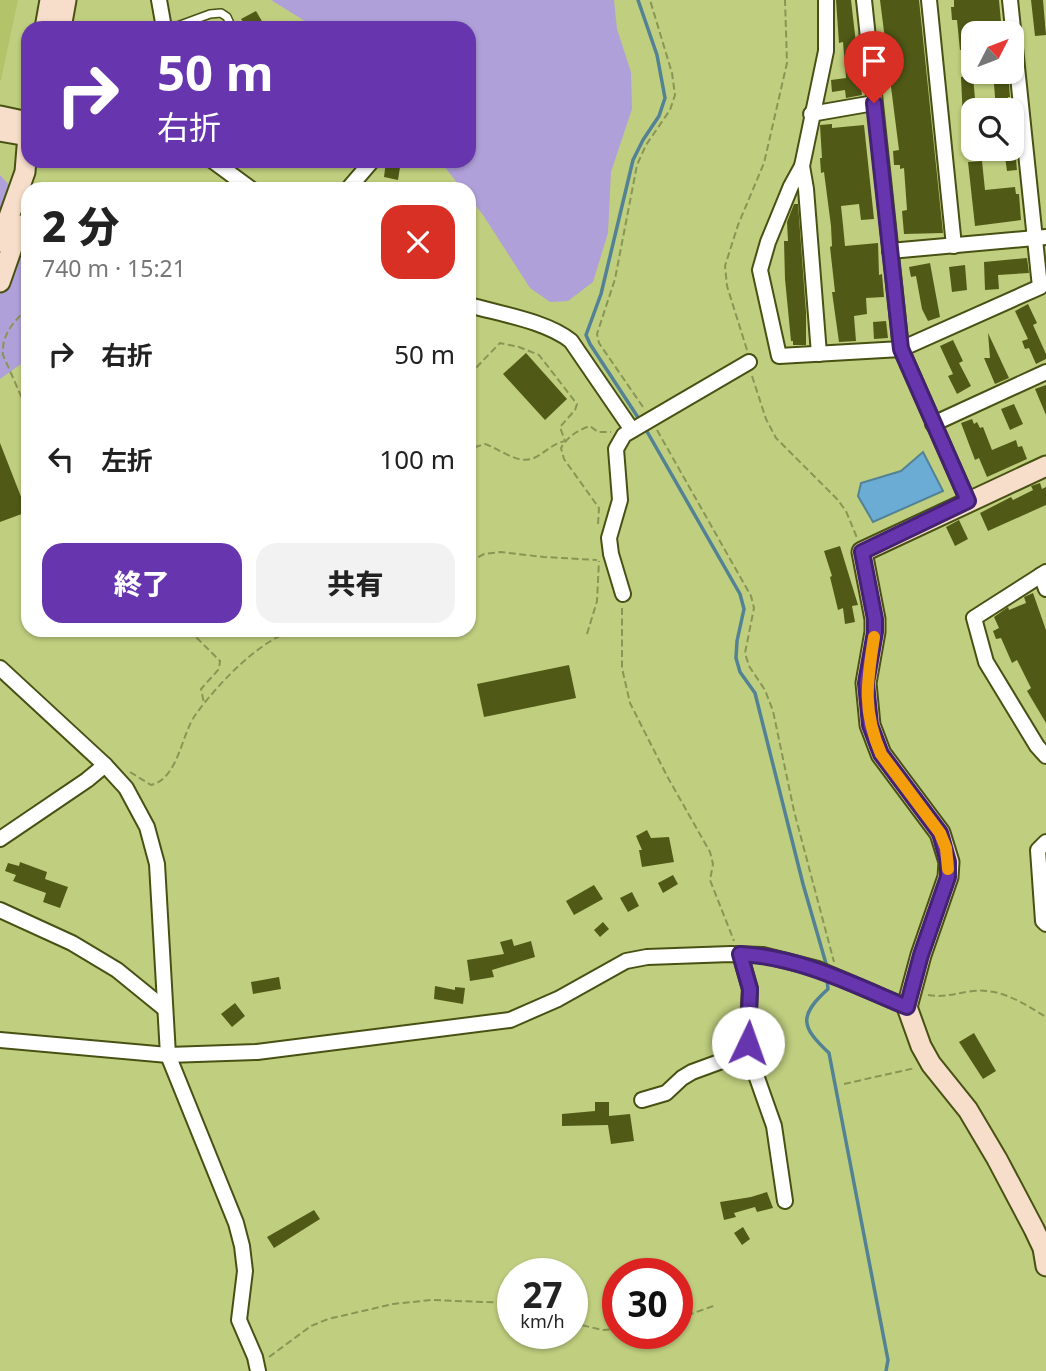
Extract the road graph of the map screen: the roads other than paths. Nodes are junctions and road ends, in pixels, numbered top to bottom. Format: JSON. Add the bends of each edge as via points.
{"nodes":[{"id":1,"x":50,"y":0,"type":"edge"},
{"id":2,"x":66,"y":0,"type":"edge"},
{"id":3,"x":159,"y":0,"type":"edge"},
{"id":4,"x":826,"y":0,"type":"edge"},
{"id":5,"x":864,"y":0,"type":"edge"},
{"id":6,"x":929,"y":0,"type":"edge"},
{"id":7,"x":1010,"y":0,"type":"edge"},
{"id":8,"x":47,"y":21,"type":"edge"},
{"id":9,"x":62,"y":21,"type":"edge"},
{"id":10,"x":163,"y":21,"type":"edge"},
{"id":11,"x":191,"y":21,"type":"edge"},
{"id":12,"x":229,"y":21,"type":"edge"},
{"id":13,"x":874,"y":103,"type":"junction"},
{"id":14,"x":811,"y":114,"type":"junction"},
{"id":15,"x":0,"y":116,"type":"edge"},
{"id":16,"x":21,"y":120,"type":"edge"},
{"id":17,"x":0,"y":131,"type":"edge"},
{"id":18,"x":21,"y":135,"type":"edge"},
{"id":19,"x":802,"y":166,"type":"junction"},
{"id":20,"x":222,"y":168,"type":"edge"},
{"id":21,"x":366,"y":168,"type":"edge"},
{"id":22,"x":242,"y":182,"type":"edge"},
{"id":23,"x":354,"y":182,"type":"edge"},
{"id":24,"x":21,"y":183,"type":"edge"},
{"id":25,"x":21,"y":220,"type":"edge"},
{"id":26,"x":1041,"y":238,"type":"edge"},
{"id":27,"x":0,"y":242,"type":"edge"},
{"id":28,"x":954,"y":246,"type":"junction"},
{"id":29,"x":890,"y":251,"type":"junction"},
{"id":30,"x":0,"y":282,"type":"edge"},
{"id":31,"x":476,"y":307,"type":"edge"},
{"id":32,"x":901,"y":349,"type":"junction"},
{"id":33,"x":818,"y":354,"type":"junction"},
{"id":34,"x":749,"y":362,"type":"dead end"},
{"id":35,"x":1046,"y":372,"type":"edge"},
{"id":36,"x":933,"y":424,"type":"junction"},
{"id":37,"x":629,"y":426,"type":"junction"},
{"id":38,"x":1046,"y":466,"type":"edge"},
{"id":39,"x":968,"y":501,"type":"junction"},
{"id":40,"x":1043,"y":573,"type":"edge"},
{"id":41,"x":1046,"y":589,"type":"edge"},
{"id":42,"x":623,"y":594,"type":"road end"},
{"id":43,"x":0,"y":668,"type":"edge"},
{"id":44,"x":1046,"y":756,"type":"edge"},
{"id":45,"x":105,"y":765,"type":"junction"},
{"id":46,"x":0,"y":839,"type":"edge"},
{"id":47,"x":1046,"y":842,"type":"edge"},
{"id":48,"x":0,"y":910,"type":"edge"},
{"id":49,"x":1046,"y":924,"type":"edge"},
{"id":50,"x":740,"y":954,"type":"junction"},
{"id":51,"x":909,"y":998,"type":"junction"},
{"id":52,"x":165,"y":1009,"type":"junction"},
{"id":53,"x":0,"y":1040,"type":"edge"},
{"id":54,"x":748,"y":1043,"type":"junction"},
{"id":55,"x":168,"y":1055,"type":"junction"},
{"id":56,"x":642,"y":1100,"type":"dead end"},
{"id":57,"x":785,"y":1201,"type":"dead end"},
{"id":58,"x":1046,"y":1266,"type":"edge"},
{"id":59,"x":257,"y":1368,"type":"edge"}],
"edges":[{"from":1,"to":8,"type":"street"},
{"from":2,"to":9,"type":"street"},
{"from":3,"to":10,"type":"street"},
{"from":4,"to":14,"type":"street","via":[[826,51]]},
{"from":5,"to":13,"type":"street"},
{"from":6,"to":28,"type":"street"},
{"from":7,"to":26,"type":"street"},
{"from":11,"to":12,"type":"lane","via":[[221,13]]},
{"from":13,"to":14,"type":"street"},
{"from":13,"to":29,"type":"street"},
{"from":14,"to":19,"type":"street"},
{"from":15,"to":16,"type":"street"},
{"from":17,"to":18,"type":"street"},
{"from":19,"to":33,"type":"street"},
{"from":19,"to":33,"type":"street","via":[[760,270],[779,356]]},
{"from":20,"to":22,"type":"street"},
{"from":21,"to":23,"type":"street"},
{"from":24,"to":27,"type":"street"},
{"from":25,"to":30,"type":"street"},
{"from":26,"to":28,"type":"street"},
{"from":26,"to":32,"type":"street","via":[[1040,287]]},
{"from":28,"to":29,"type":"street"},
{"from":29,"to":32,"type":"street"},
{"from":31,"to":37,"type":"street","via":[[565,336]]},
{"from":32,"to":33,"type":"street"},
{"from":32,"to":36,"type":"street"},
{"from":34,"to":37,"type":"street"},
{"from":35,"to":36,"type":"street"},
{"from":36,"to":39,"type":"street"},
{"from":37,"to":42,"type":"street","via":[[616,449],[620,500],[609,538]]},
{"from":38,"to":39,"type":"street"},
{"from":39,"to":51,"type":"street","via":[[862,552],[875,619],[866,683],[870,725],[881,754],[940,833],[948,862],[948,877]]},
{"from":40,"to":41,"type":"street"},
{"from":40,"to":44,"type":"street","via":[[974,618],[986,662]]},
{"from":43,"to":45,"type":"street"},
{"from":45,"to":46,"type":"street"},
{"from":45,"to":52,"type":"street","via":[[140,811],[157,864]]},
{"from":47,"to":49,"type":"street","via":[[1038,850],[1042,921]]},
{"from":48,"to":52,"type":"street","via":[[117,970]]},
{"from":50,"to":51,"type":"street","via":[[790,961]]},
{"from":50,"to":54,"type":"street","via":[[750,989]]},
{"from":50,"to":55,"type":"street","via":[[626,961],[510,1020],[257,1052]]},
{"from":51,"to":58,"type":"street","via":[[921,1046],[997,1159],[1039,1240]]},
{"from":52,"to":55,"type":"street"},
{"from":53,"to":55,"type":"street"},
{"from":54,"to":56,"type":"street","via":[[722,1061],[692,1072],[666,1093]]},
{"from":54,"to":57,"type":"street","via":[[774,1126]]},
{"from":55,"to":59,"type":"street","via":[[236,1223],[245,1270],[239,1320]]}]}
